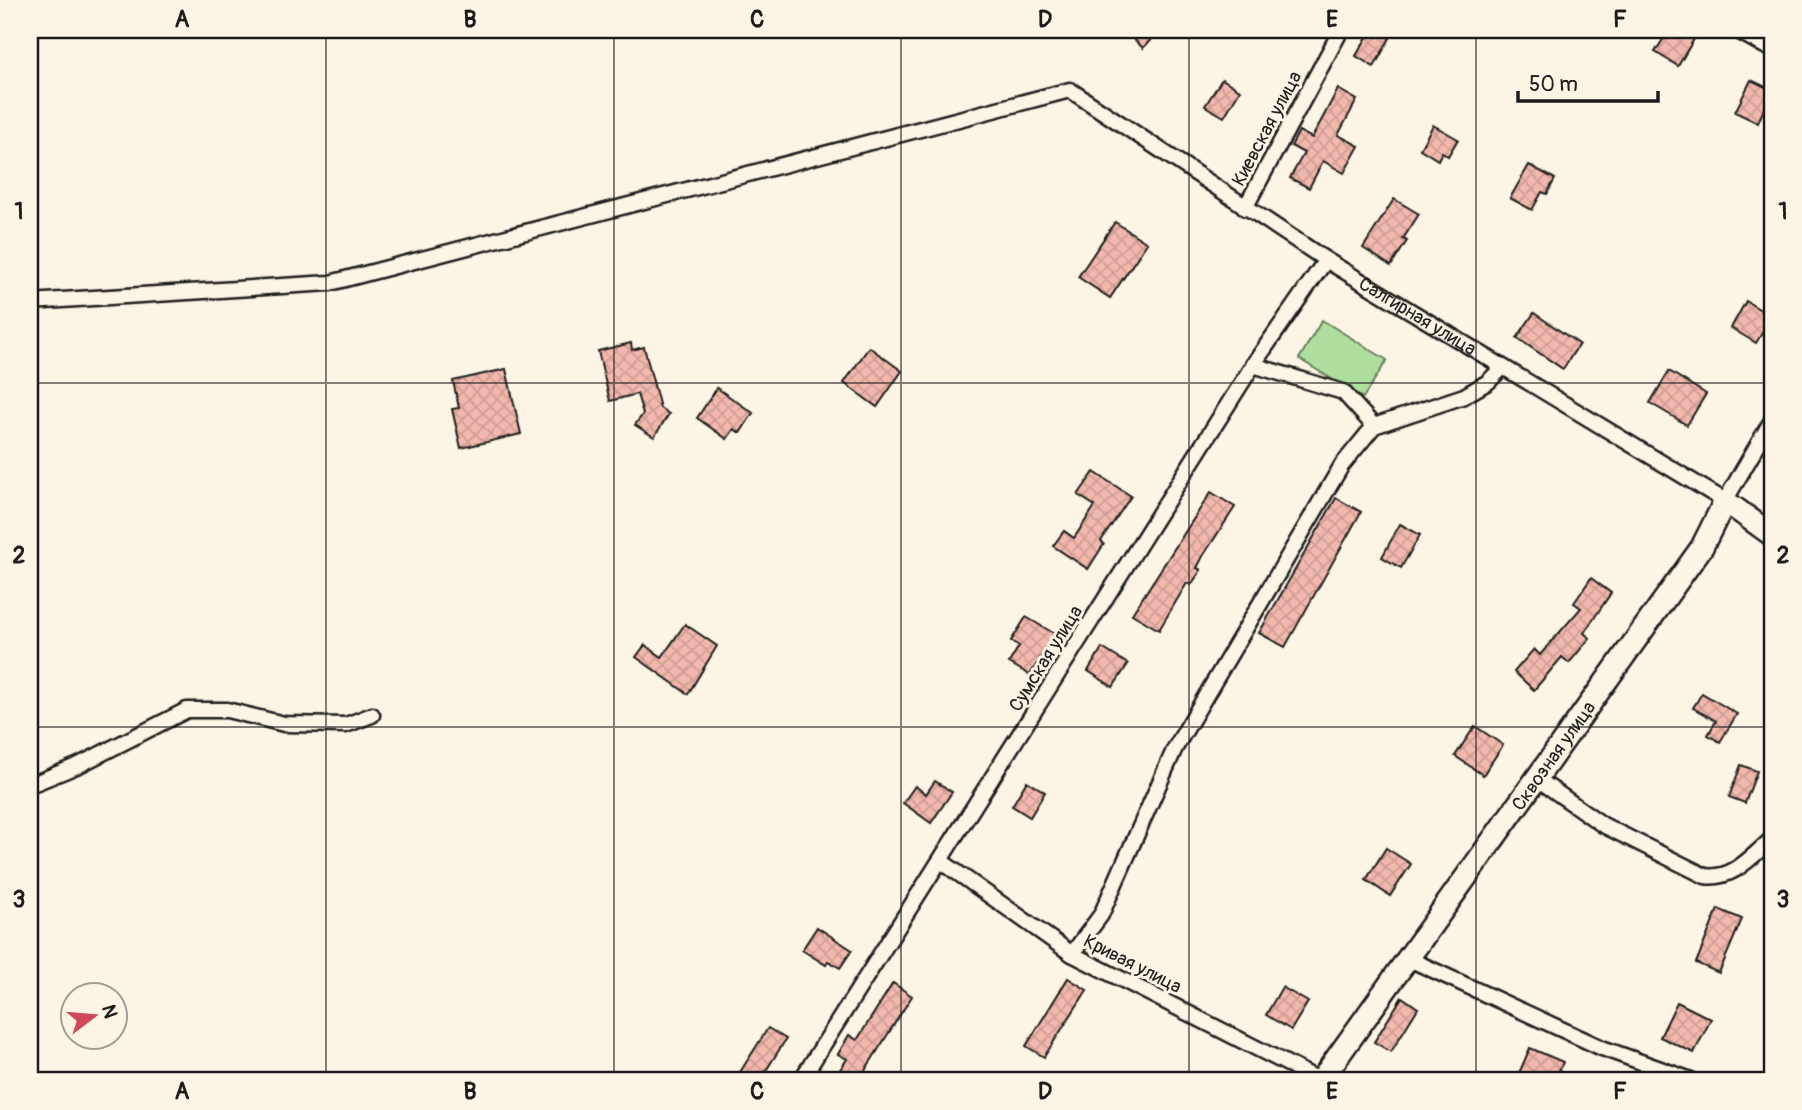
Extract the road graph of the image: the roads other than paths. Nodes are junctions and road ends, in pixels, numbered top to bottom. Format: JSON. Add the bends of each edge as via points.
{"nodes":[{"id":1,"x":1340,"y":30,"type":"edge"},
{"id":2,"x":1736,"y":30,"type":"edge"},
{"id":3,"x":1772,"y":50,"type":"edge"},
{"id":4,"x":1244,"y":208,"type":"junction"},
{"id":5,"x":1326,"y":260,"type":"junction"},
{"id":6,"x":30,"y":302,"type":"edge"},
{"id":7,"x":1252,"y":365,"type":"junction"},
{"id":8,"x":1502,"y":368,"type":"junction"},
{"id":9,"x":1772,"y":420,"type":"edge"},
{"id":10,"x":1374,"y":426,"type":"junction"},
{"id":11,"x":1725,"y":501,"type":"junction"},
{"id":12,"x":1772,"y":536,"type":"edge"},
{"id":13,"x":372,"y":715,"type":"dead end"},
{"id":14,"x":1536,"y":778,"type":"junction"},
{"id":15,"x":30,"y":785,"type":"edge"},
{"id":16,"x":1772,"y":839,"type":"edge"},
{"id":17,"x":941,"y":861,"type":"junction"},
{"id":18,"x":1072,"y":954,"type":"junction"},
{"id":19,"x":1407,"y":958,"type":"junction"},
{"id":20,"x":802,"y":1080,"type":"edge"},
{"id":21,"x":1320,"y":1080,"type":"edge"},
{"id":22,"x":1691,"y":1080,"type":"edge"}],
"edges":[{"from":1,"to":4,"type":"street","name":"Киевская улица"},
{"from":2,"to":3,"type":"street"},
{"from":4,"to":5,"type":"street","name":"Салгирная улица"},
{"from":4,"to":6,"type":"street","name":"Салгирная улица","via":[[1070,90],[330,283]]},
{"from":5,"to":7,"type":"street","name":"Сумская улица"},
{"from":5,"to":8,"type":"street","name":"Салгирная улица"},
{"from":7,"to":10,"type":"street","via":[[1343,392]]},
{"from":7,"to":17,"type":"street","name":"Сумская улица"},
{"from":8,"to":10,"type":"street","via":[[1464,396]]},
{"from":8,"to":11,"type":"street","name":"Салгирная улица"},
{"from":9,"to":11,"type":"street","name":"Сквозная улица"},
{"from":10,"to":18,"type":"street","via":[[1342,466],[1175,748],[1101,915]]},
{"from":11,"to":12,"type":"main road","name":"Салгирная улица"},
{"from":11,"to":14,"type":"main road","name":"Сквозная улица","via":[[1702,547]]},
{"from":13,"to":15,"type":"street","via":[[346,725],[284,724],[227,710],[187,710]]},
{"from":14,"to":16,"type":"street","via":[[1604,825],[1705,876],[1717,878],[1734,871]]},
{"from":14,"to":19,"type":"main road","name":"Сквозная улица"},
{"from":17,"to":18,"type":"street","name":"Кривая улица"},
{"from":17,"to":20,"type":"street","name":"Сумская улица"},
{"from":18,"to":21,"type":"street","name":"Кривая улица"},
{"from":19,"to":21,"type":"main road","name":"Сквозная улица"},
{"from":19,"to":22,"type":"street","via":[[1602,1048]]}]}
